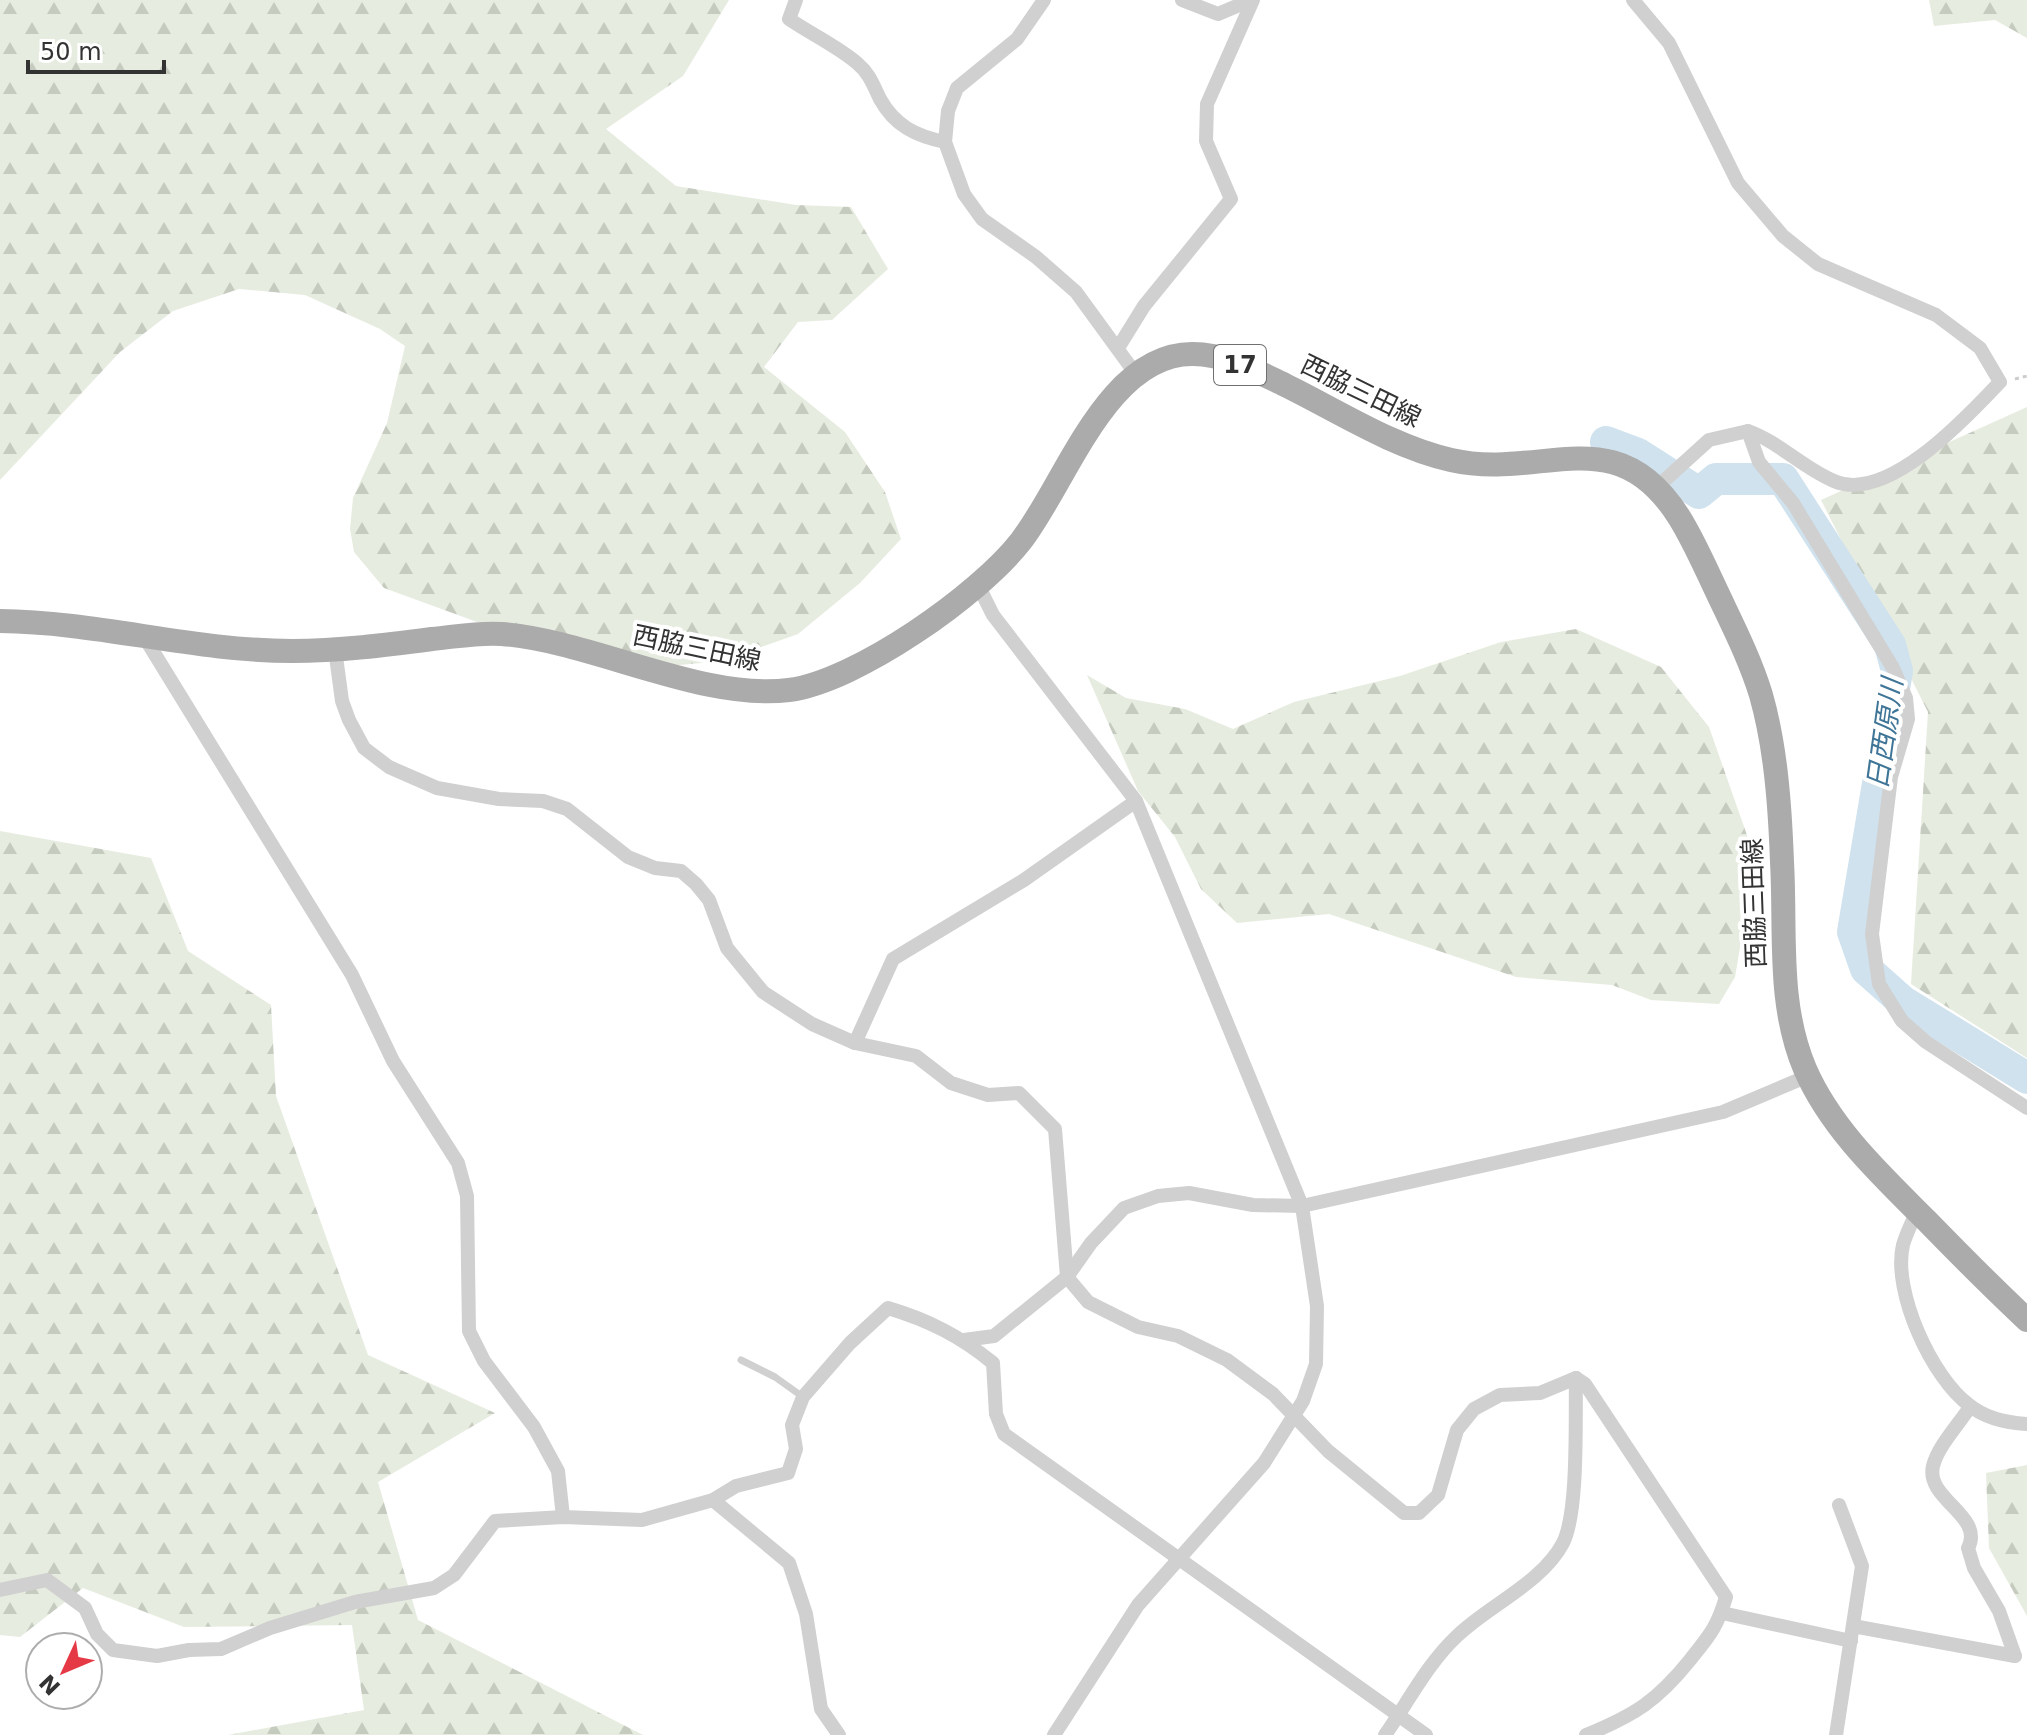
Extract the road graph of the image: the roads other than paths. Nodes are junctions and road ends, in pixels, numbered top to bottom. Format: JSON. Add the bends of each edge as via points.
{"nodes":[{"id":1,"x":796,"y":0,"type":"edge"},
{"id":2,"x":1182,"y":0,"type":"edge"},
{"id":3,"x":1252,"y":0,"type":"edge"},
{"id":4,"x":1633,"y":0,"type":"edge"},
{"id":5,"x":1039,"y":2,"type":"edge"},
{"id":6,"x":945,"y":142,"type":"junction"},
{"id":7,"x":1118,"y":348,"type":"junction"},
{"id":8,"x":1135,"y":373,"type":"junction"},
{"id":9,"x":1748,"y":431,"type":"junction"},
{"id":10,"x":1656,"y":488,"type":"junction"},
{"id":11,"x":979,"y":587,"type":"junction"},
{"id":12,"x":0,"y":621,"type":"edge"},
{"id":13,"x":143,"y":635,"type":"junction"},
{"id":14,"x":335,"y":649,"type":"junction"},
{"id":15,"x":1136,"y":801,"type":"junction"},
{"id":16,"x":855,"y":1043,"type":"junction"},
{"id":17,"x":1808,"y":1076,"type":"junction"},
{"id":18,"x":2027,"y":1108,"type":"edge"},
{"id":19,"x":1302,"y":1206,"type":"junction"},
{"id":20,"x":1917,"y":1211,"type":"junction"},
{"id":21,"x":1067,"y":1277,"type":"junction"},
{"id":22,"x":2027,"y":1320,"type":"edge"},
{"id":23,"x":964,"y":1340,"type":"junction"},
{"id":24,"x":741,"y":1360,"type":"dead end"},
{"id":25,"x":1576,"y":1378,"type":"junction"},
{"id":26,"x":803,"y":1397,"type":"junction"},
{"id":27,"x":1970,"y":1407,"type":"junction"},
{"id":28,"x":1294,"y":1416,"type":"junction"},
{"id":29,"x":2027,"y":1424,"type":"edge"},
{"id":30,"x":713,"y":1500,"type":"junction"},
{"id":31,"x":1839,"y":1505,"type":"dead end"},
{"id":32,"x":563,"y":1517,"type":"junction"},
{"id":33,"x":1177,"y":1559,"type":"junction"},
{"id":34,"x":0,"y":1590,"type":"edge"},
{"id":35,"x":1722,"y":1613,"type":"junction"},
{"id":36,"x":1852,"y":1633,"type":"junction"},
{"id":37,"x":1398,"y":1716,"type":"junction"},
{"id":38,"x":839,"y":1735,"type":"edge"},
{"id":39,"x":1054,"y":1735,"type":"edge"},
{"id":40,"x":1385,"y":1735,"type":"edge"},
{"id":41,"x":1426,"y":1735,"type":"edge"},
{"id":42,"x":1586,"y":1735,"type":"edge"},
{"id":43,"x":1836,"y":1735,"type":"edge"}],
"edges":[{"from":1,"to":6,"type":"street","via":[[789,19],[857,63],[902,127]]},
{"from":2,"to":3,"type":"street","via":[[1218,14]]},
{"from":3,"to":7,"type":"street","via":[[1207,104],[1206,141],[1231,199],[1144,306]]},
{"from":4,"to":9,"type":"street","via":[[1669,43],[1738,183],[1783,236],[1818,264],[1936,315],[1980,348],[2000,382],[1962,423],[1885,480],[1859,487],[1834,481]]},
{"from":5,"to":6,"type":"street","via":[[1017,39],[957,88]]},
{"from":6,"to":7,"type":"street","via":[[964,194],[982,219],[1076,292]]},
{"from":7,"to":8,"type":"street"},
{"from":8,"to":10,"type":"main road","name":"西脇三田線","number":"17","via":[[1183,353],[1212,355],[1452,461],[1489,465],[1586,456],[1633,470]]},
{"from":8,"to":11,"type":"main road","name":"西脇三田線","number":"17","via":[[1110,399],[1025,536]]},
{"from":9,"to":10,"type":"street","via":[[1709,440]]},
{"from":9,"to":18,"type":"street","via":[[1759,462],[1793,503],[1906,698],[1908,719],[1891,777],[1872,934],[1879,984],[1902,1021],[1926,1042]]},
{"from":10,"to":17,"type":"main road","name":"西脇三田線","number":"17","via":[[1695,544],[1761,696],[1780,828],[1788,1010]]},
{"from":11,"to":14,"type":"main road","name":"西脇三田線","number":"17","via":[[850,670],[780,692],[708,683],[499,633]]},
{"from":11,"to":15,"type":"street","via":[[993,615]]},
{"from":12,"to":13,"type":"main road","name":"西脇三田線","number":"17"},
{"from":13,"to":14,"type":"main road","name":"西脇三田線","number":"17","via":[[227,647]]},
{"from":13,"to":32,"type":"street","via":[[352,975],[393,1061],[458,1163],[467,1196],[469,1331],[558,1471]]},
{"from":14,"to":16,"type":"street","via":[[349,720],[364,748],[389,767],[437,788],[543,801],[567,809],[628,857],[681,871],[709,900],[727,948],[763,992],[812,1024]]},
{"from":15,"to":16,"type":"street","via":[[1024,880],[893,959]]},
{"from":15,"to":19,"type":"street"},
{"from":16,"to":21,"type":"street","via":[[916,1056],[951,1083],[988,1095],[1019,1093],[1037,1109],[1055,1129]]},
{"from":17,"to":19,"type":"street","via":[[1723,1112]]},
{"from":17,"to":20,"type":"main road","name":"西脇三田線","number":"17","via":[[1848,1138]]},
{"from":19,"to":21,"type":"street","via":[[1253,1205],[1189,1193],[1158,1196],[1124,1208]]},
{"from":19,"to":28,"type":"street","via":[[1317,1306],[1316,1364]]},
{"from":20,"to":22,"type":"main road","name":"西脇三田線","number":"17"},
{"from":20,"to":27,"type":"street","via":[[1902,1246],[1909,1308],[1925,1348]]},
{"from":21,"to":23,"type":"street","via":[[994,1336]]},
{"from":21,"to":28,"type":"street","via":[[1088,1302],[1227,1360]]},
{"from":23,"to":26,"type":"street","via":[[928,1320],[888,1308]]},
{"from":23,"to":33,"type":"street","via":[[993,1363],[996,1414],[1004,1434]]},
{"from":24,"to":26,"type":"lane"},
{"from":25,"to":28,"type":"street","via":[[1540,1393],[1500,1395],[1474,1409],[1457,1430],[1438,1495],[1419,1513],[1404,1513]]},
{"from":25,"to":35,"type":"street","via":[[1585,1384],[1726,1597]]},
{"from":25,"to":37,"type":"street","via":[[1570,1514],[1564,1541],[1551,1560],[1456,1637]]},
{"from":26,"to":30,"type":"street","via":[[792,1425],[796,1449],[788,1473],[736,1486]]},
{"from":27,"to":29,"type":"street","via":[[2007,1423]]},
{"from":27,"to":36,"type":"street","via":[[1933,1468],[1935,1483],[1971,1529],[1968,1548],[1974,1568],[1999,1611],[2015,1656]]},
{"from":28,"to":33,"type":"street","via":[[1264,1463]]},
{"from":30,"to":32,"type":"street","via":[[642,1520]]},
{"from":30,"to":38,"type":"street","via":[[789,1563],[806,1614],[821,1709]]},
{"from":31,"to":36,"type":"street","via":[[1862,1566]]},
{"from":32,"to":34,"type":"street","via":[[495,1521],[454,1575],[434,1588],[355,1602],[221,1649],[157,1656],[113,1650],[97,1634],[85,1608],[47,1580]]},
{"from":33,"to":37,"type":"street"},
{"from":33,"to":39,"type":"street","via":[[1138,1605]]},
{"from":35,"to":36,"type":"street"},
{"from":35,"to":42,"type":"street","via":[[1717,1629],[1651,1704]]},
{"from":36,"to":43,"type":"street"},
{"from":37,"to":40,"type":"street"},
{"from":37,"to":41,"type":"street"}]}
